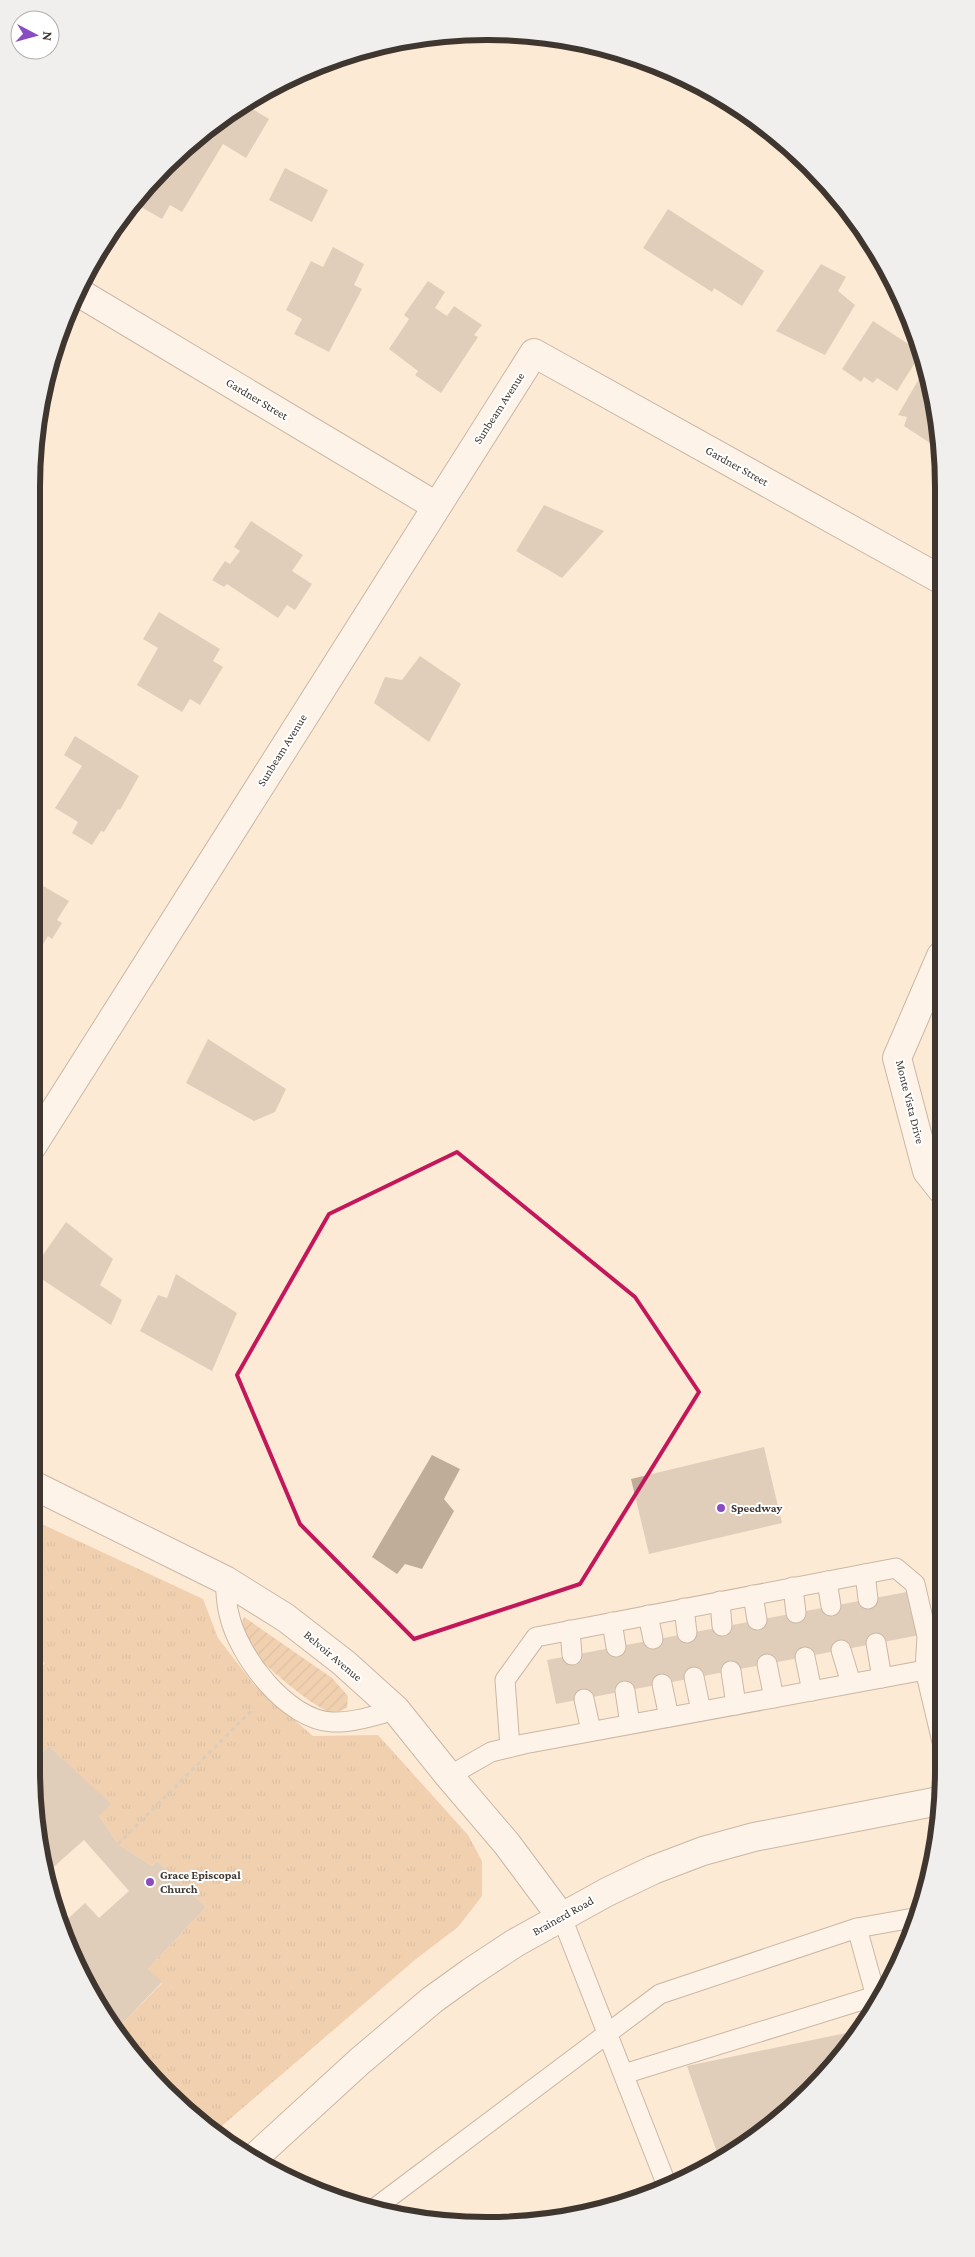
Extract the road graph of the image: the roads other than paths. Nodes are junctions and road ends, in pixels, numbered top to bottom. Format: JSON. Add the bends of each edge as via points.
{"nodes":[{"id":1,"x":84,"y":295,"type":"edge"},
{"id":2,"x":534,"y":353,"type":"joint"},
{"id":3,"x":436,"y":506,"type":"junction"},
{"id":4,"x":935,"y":576,"type":"edge"},
{"id":5,"x":935,"y":970,"type":"edge"},
{"id":6,"x":40,"y":1134,"type":"edge"},
{"id":7,"x":935,"y":1181,"type":"edge"},
{"id":8,"x":40,"y":1488,"type":"edge"},
{"id":9,"x":865,"y":1574,"type":"junction"},
{"id":10,"x":226,"y":1580,"type":"junction"},
{"id":11,"x":826,"y":1581,"type":"junction"},
{"id":12,"x":793,"y":1587,"type":"junction"},
{"id":13,"x":753,"y":1595,"type":"junction"},
{"id":14,"x":868,"y":1599,"type":"dead end"},
{"id":15,"x":720,"y":1601,"type":"junction"},
{"id":16,"x":831,"y":1606,"type":"dead end"},
{"id":17,"x":684,"y":1608,"type":"junction"},
{"id":18,"x":796,"y":1612,"type":"dead end"},
{"id":19,"x":648,"y":1615,"type":"junction"},
{"id":20,"x":758,"y":1620,"type":"dead end"},
{"id":21,"x":612,"y":1622,"type":"junction"},
{"id":22,"x":722,"y":1626,"type":"dead end"},
{"id":23,"x":570,"y":1630,"type":"junction"},
{"id":24,"x":687,"y":1633,"type":"dead end"},
{"id":25,"x":653,"y":1639,"type":"dead end"},
{"id":26,"x":876,"y":1644,"type":"dead end"},
{"id":27,"x":616,"y":1646,"type":"dead end"},
{"id":28,"x":841,"y":1650,"type":"dead end"},
{"id":29,"x":572,"y":1655,"type":"dead end"},
{"id":30,"x":804,"y":1657,"type":"dead end"},
{"id":31,"x":767,"y":1664,"type":"dead end"},
{"id":32,"x":925,"y":1670,"type":"junction"},
{"id":33,"x":731,"y":1671,"type":"dead end"},
{"id":34,"x":694,"y":1677,"type":"dead end"},
{"id":35,"x":882,"y":1678,"type":"junction"},
{"id":36,"x":851,"y":1683,"type":"junction"},
{"id":37,"x":662,"y":1684,"type":"dead end"},
{"id":38,"x":625,"y":1691,"type":"dead end"},
{"id":39,"x":812,"y":1691,"type":"junction"},
{"id":40,"x":774,"y":1698,"type":"junction"},
{"id":41,"x":584,"y":1699,"type":"dead end"},
{"id":42,"x":736,"y":1705,"type":"junction"},
{"id":43,"x":396,"y":1710,"type":"junction"},
{"id":44,"x":701,"y":1711,"type":"junction"},
{"id":45,"x":935,"y":1712,"type":"edge"},
{"id":46,"x":669,"y":1717,"type":"junction"},
{"id":47,"x":630,"y":1724,"type":"junction"},
{"id":48,"x":591,"y":1731,"type":"junction"},
{"id":49,"x":510,"y":1747,"type":"junction"},
{"id":50,"x":449,"y":1776,"type":"junction"},
{"id":51,"x":934,"y":1802,"type":"edge"},
{"id":52,"x":562,"y":1918,"type":"junction"},
{"id":53,"x":909,"y":1919,"type":"edge"},
{"id":54,"x":857,"y":1928,"type":"junction"},
{"id":55,"x":877,"y":1990,"type":"edge"},
{"id":56,"x":871,"y":1999,"type":"edge"},
{"id":57,"x":607,"y":2035,"type":"junction"},
{"id":58,"x":624,"y":2074,"type":"junction"},
{"id":59,"x":259,"y":2154,"type":"edge"},
{"id":60,"x":665,"y":2180,"type":"edge"},
{"id":61,"x":381,"y":2204,"type":"edge"}],
"edges":[{"from":1,"to":3,"type":"street","name":"Gardner Street"},
{"from":2,"to":3,"type":"street","name":"Sunbeam Avenue"},
{"from":2,"to":4,"type":"street","name":"Gardner Street"},
{"from":3,"to":6,"type":"street","name":"Sunbeam Avenue"},
{"from":5,"to":7,"type":"street","name":"Monte Vista Drive","via":[[897,1058],[927,1171]]},
{"from":8,"to":10,"type":"street","name":"Belvoir Avenue"},
{"from":9,"to":11,"type":"lane"},
{"from":9,"to":14,"type":"lane"},
{"from":9,"to":32,"type":"lane","via":[[896,1568],[915,1584],[927,1636]]},
{"from":10,"to":43,"type":"street","name":"Belvoir Avenue","via":[[286,1618],[344,1663]]},
{"from":10,"to":43,"type":"lane","via":[[228,1614],[238,1641],[261,1677],[304,1714],[332,1722]]},
{"from":11,"to":12,"type":"lane"},
{"from":11,"to":16,"type":"lane"},
{"from":12,"to":13,"type":"lane"},
{"from":12,"to":18,"type":"lane"},
{"from":13,"to":15,"type":"lane"},
{"from":13,"to":20,"type":"lane"},
{"from":15,"to":17,"type":"lane"},
{"from":15,"to":22,"type":"lane"},
{"from":17,"to":19,"type":"lane"},
{"from":17,"to":24,"type":"lane"},
{"from":19,"to":21,"type":"lane"},
{"from":19,"to":25,"type":"lane"},
{"from":21,"to":23,"type":"lane"},
{"from":21,"to":27,"type":"lane"},
{"from":23,"to":29,"type":"lane"},
{"from":23,"to":49,"type":"lane","via":[[536,1637],[505,1680]]},
{"from":26,"to":35,"type":"lane"},
{"from":28,"to":36,"type":"lane"},
{"from":30,"to":39,"type":"lane"},
{"from":31,"to":40,"type":"lane"},
{"from":32,"to":35,"type":"lane"},
{"from":32,"to":45,"type":"lane"},
{"from":33,"to":42,"type":"lane"},
{"from":34,"to":44,"type":"lane"},
{"from":35,"to":36,"type":"lane"},
{"from":36,"to":39,"type":"lane"},
{"from":37,"to":46,"type":"lane"},
{"from":38,"to":47,"type":"lane"},
{"from":39,"to":40,"type":"lane"},
{"from":40,"to":42,"type":"lane"},
{"from":41,"to":48,"type":"lane"},
{"from":42,"to":44,"type":"lane"},
{"from":43,"to":50,"type":"street","name":"Belvoir Avenue"},
{"from":44,"to":46,"type":"lane"},
{"from":46,"to":47,"type":"lane"},
{"from":47,"to":48,"type":"lane"},
{"from":48,"to":49,"type":"lane"},
{"from":49,"to":50,"type":"lane","via":[[491,1752]]},
{"from":50,"to":52,"type":"street","name":"Belvoir Avenue","via":[[507,1844]]},
{"from":51,"to":52,"type":"street","name":"Brainerd Road","via":[[754,1837],[703,1851],[653,1870]]},
{"from":52,"to":57,"type":"lane"},
{"from":52,"to":59,"type":"street","name":"Brainerd Road","via":[[515,1943],[432,2000]]},
{"from":53,"to":54,"type":"lane"},
{"from":54,"to":55,"type":"lane"},
{"from":54,"to":57,"type":"lane","via":[[660,1994]]},
{"from":56,"to":58,"type":"lane"},
{"from":57,"to":58,"type":"lane"},
{"from":57,"to":61,"type":"lane"},
{"from":58,"to":60,"type":"lane"}]}
